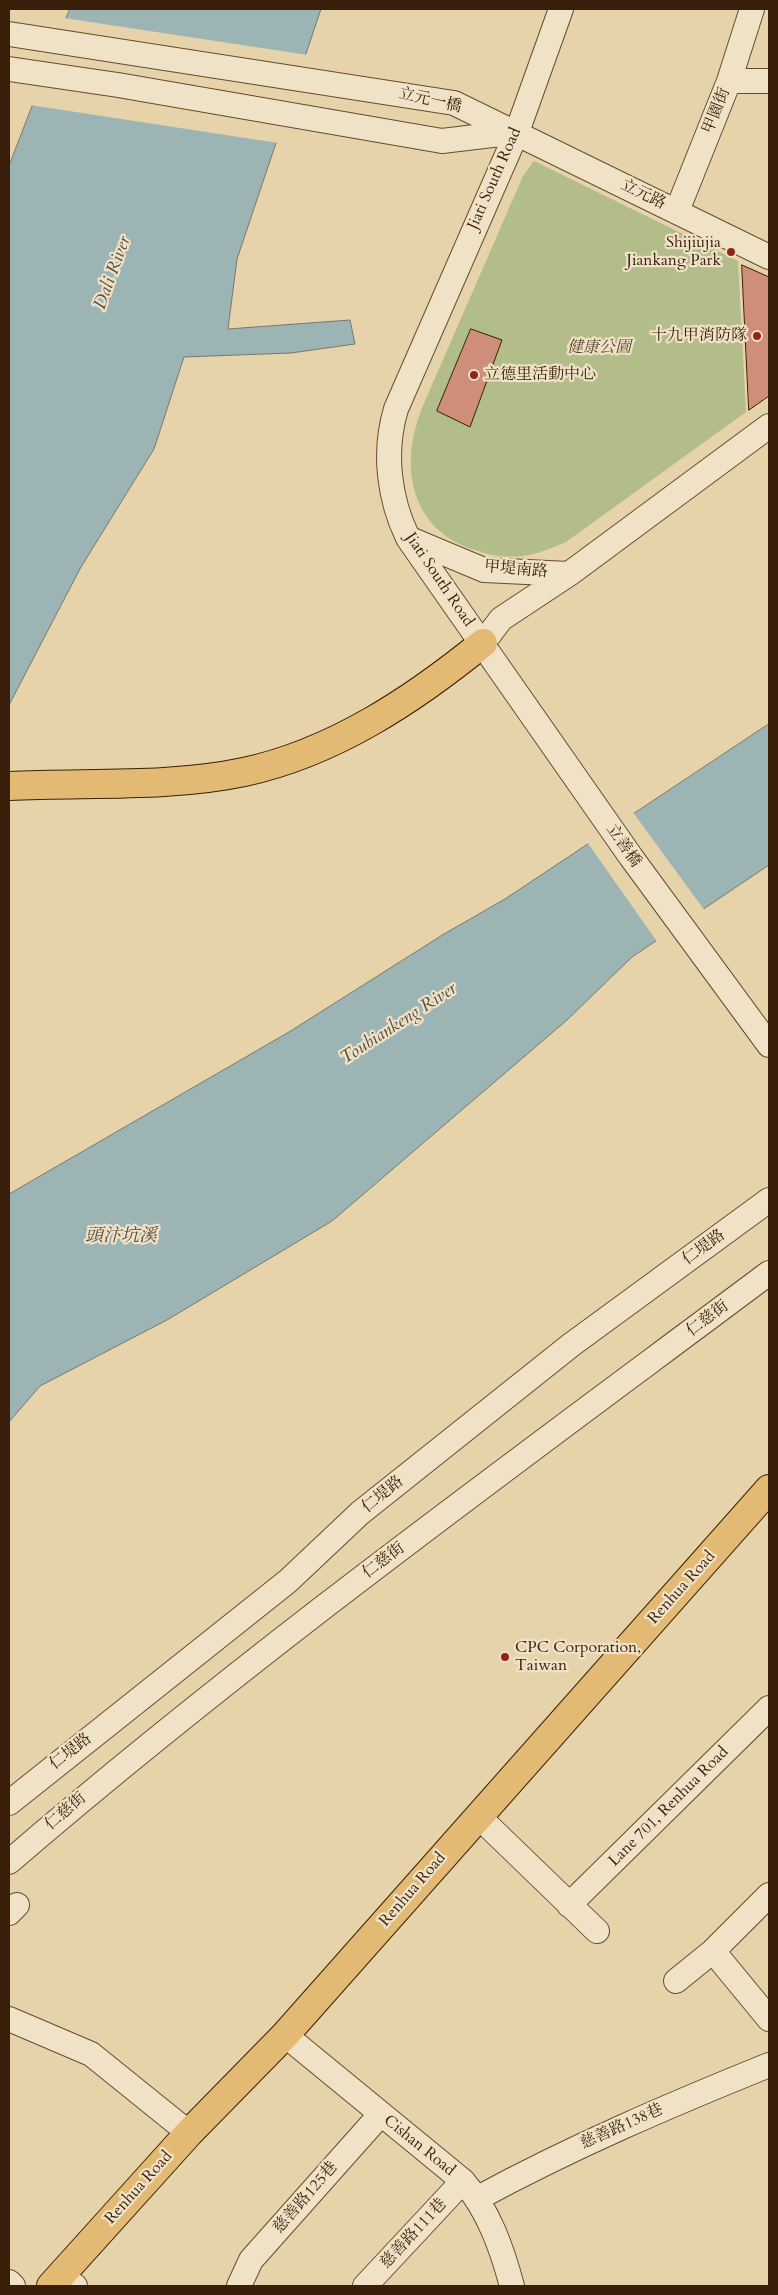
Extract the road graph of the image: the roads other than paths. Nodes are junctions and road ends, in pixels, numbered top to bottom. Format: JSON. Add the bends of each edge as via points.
{"nodes":[{"id":1,"x":561,"y":9,"type":"edge"},
{"id":2,"x":752,"y":9,"type":"edge"},
{"id":3,"x":9,"y":34,"type":"edge"},
{"id":4,"x":9,"y":69,"type":"edge"},
{"id":5,"x":769,"y":80,"type":"edge"},
{"id":6,"x":729,"y":81,"type":"junction"},
{"id":7,"x":483,"y":127,"type":"junction"},
{"id":8,"x":517,"y":132,"type":"junction"},
{"id":9,"x":677,"y":212,"type":"junction"},
{"id":10,"x":769,"y":258,"type":"edge"},
{"id":11,"x":769,"y":426,"type":"edge"},
{"id":12,"x":408,"y":538,"type":"junction"},
{"id":13,"x":569,"y":574,"type":"junction"},
{"id":14,"x":483,"y":642,"type":"junction"},
{"id":15,"x":9,"y":786,"type":"edge"},
{"id":16,"x":769,"y":1045,"type":"edge"},
{"id":17,"x":769,"y":1200,"type":"edge"},
{"id":18,"x":769,"y":1273,"type":"edge"},
{"id":19,"x":769,"y":1489,"type":"edge"},
{"id":20,"x":769,"y":1708,"type":"edge"},
{"id":21,"x":9,"y":1803,"type":"edge"},
{"id":22,"x":478,"y":1816,"type":"junction"},
{"id":23,"x":9,"y":1862,"type":"edge"},
{"id":24,"x":769,"y":1895,"type":"edge"},
{"id":25,"x":569,"y":1905,"type":"junction"},
{"id":26,"x":597,"y":1931,"type":"dead end"},
{"id":27,"x":713,"y":1951,"type":"junction"},
{"id":28,"x":676,"y":1981,"type":"dead end"},
{"id":29,"x":9,"y":2019,"type":"edge"},
{"id":30,"x":769,"y":2019,"type":"edge"},
{"id":31,"x":285,"y":2035,"type":"junction"},
{"id":32,"x":769,"y":2065,"type":"edge"},
{"id":33,"x":380,"y":2115,"type":"junction"},
{"id":34,"x":189,"y":2133,"type":"junction"},
{"id":35,"x":470,"y":2190,"type":"junction"},
{"id":36,"x":9,"y":2282,"type":"edge"},
{"id":37,"x":62,"y":2282,"type":"edge"},
{"id":38,"x":13,"y":2286,"type":"edge"},
{"id":39,"x":239,"y":2286,"type":"edge"},
{"id":40,"x":365,"y":2286,"type":"edge"},
{"id":41,"x":512,"y":2286,"type":"edge"}],
"edges":[{"from":1,"to":8,"type":"street","name":"Jiati South Road"},
{"from":2,"to":6,"type":"street","name":"甲園街"},
{"from":3,"to":7,"type":"street","name":"立元一橋","via":[[454,103]]},
{"from":4,"to":7,"type":"street","name":"立元一橋","via":[[442,141]]},
{"from":5,"to":6,"type":"street"},
{"from":6,"to":9,"type":"street","name":"甲園街"},
{"from":7,"to":8,"type":"street","name":"立元一橋"},
{"from":8,"to":9,"type":"street","name":"立元路"},
{"from":8,"to":12,"type":"street","name":"Jiati South Road","via":[[393,417],[388,445],[390,474],[398,515]]},
{"from":9,"to":10,"type":"street","name":"立元路"},
{"from":11,"to":13,"type":"street","name":"Jiati South Road"},
{"from":12,"to":13,"type":"street","name":"甲堤南路","via":[[484,570]]},
{"from":12,"to":14,"type":"street","name":"Jiati South Road"},
{"from":13,"to":14,"type":"street","name":"Jiati South Road","via":[[501,619]]},
{"from":14,"to":15,"type":"main road","via":[[456,665],[353,732],[278,763],[200,778]]},
{"from":14,"to":16,"type":"street","name":"立善橋","via":[[631,857]]},
{"from":17,"to":21,"type":"street","name":"仁堤路","via":[[571,1345],[360,1513],[288,1581]]},
{"from":18,"to":23,"type":"street","name":"仁慈街","via":[[330,1601],[167,1729]]},
{"from":19,"to":22,"type":"main road","name":"Renhua Road"},
{"from":20,"to":25,"type":"street","name":"Lane 701, Renhua Road"},
{"from":22,"to":25,"type":"street"},
{"from":22,"to":31,"type":"main road","name":"Renhua Road"},
{"from":24,"to":27,"type":"street"},
{"from":25,"to":26,"type":"street"},
{"from":27,"to":28,"type":"street"},
{"from":27,"to":30,"type":"street"},
{"from":29,"to":34,"type":"street","via":[[91,2054]]},
{"from":31,"to":33,"type":"street","name":"Cishan Road"},
{"from":31,"to":34,"type":"main road","name":"Renhua Road"},
{"from":32,"to":35,"type":"street","name":"慈善路138巷","via":[[547,2161]]},
{"from":33,"to":35,"type":"street","name":"Cishan Road","via":[[414,2140]]},
{"from":33,"to":39,"type":"street","name":"慈善路125巷","via":[[251,2260]]},
{"from":34,"to":37,"type":"main road","name":"Renhua Road"},
{"from":35,"to":40,"type":"street","name":"慈善路111巷"},
{"from":35,"to":41,"type":"street","name":"Cishan Road","via":[[496,2237]]},
{"from":36,"to":38,"type":"street"}]}
